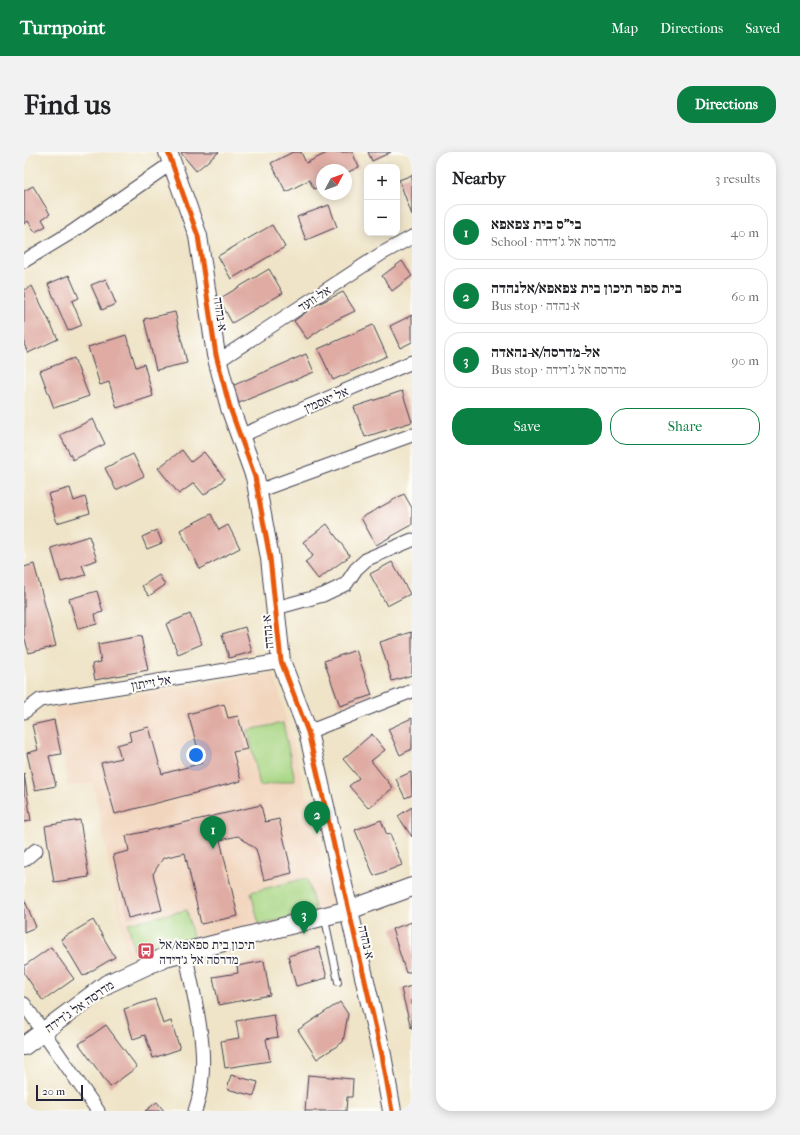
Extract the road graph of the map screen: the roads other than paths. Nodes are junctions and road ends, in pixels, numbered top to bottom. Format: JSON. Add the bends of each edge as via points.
{"nodes":[{"id":1,"x":171,"y":157,"type":"edge"},
{"id":2,"x":412,"y":237,"type":"edge"},
{"id":3,"x":24,"y":261,"type":"edge"},
{"id":4,"x":218,"y":361,"type":"junction"},
{"id":5,"x":412,"y":362,"type":"edge"},
{"id":6,"x":412,"y":435,"type":"edge"},
{"id":7,"x":240,"y":436,"type":"junction"},
{"id":8,"x":258,"y":491,"type":"junction"},
{"id":9,"x":412,"y":540,"type":"edge"},
{"id":10,"x":276,"y":608,"type":"junction"},
{"id":11,"x":281,"y":661,"type":"junction"},
{"id":12,"x":412,"y":691,"type":"edge"},
{"id":13,"x":24,"y":712,"type":"edge"},
{"id":14,"x":308,"y":732,"type":"junction"},
{"id":15,"x":36,"y":850,"type":"dead end"},
{"id":16,"x":24,"y":860,"type":"edge"},
{"id":17,"x":412,"y":887,"type":"edge"},
{"id":18,"x":349,"y":910,"type":"junction"},
{"id":19,"x":324,"y":916,"type":"junction"},
{"id":20,"x":185,"y":952,"type":"junction"},
{"id":21,"x":338,"y":982,"type":"dead end"},
{"id":22,"x":24,"y":1004,"type":"edge"},
{"id":23,"x":43,"y":1032,"type":"junction"},
{"id":24,"x":24,"y":1046,"type":"edge"},
{"id":25,"x":98,"y":1111,"type":"edge"},
{"id":26,"x":195,"y":1111,"type":"edge"},
{"id":27,"x":392,"y":1111,"type":"edge"}],
"edges":[{"from":1,"to":3,"type":"street","via":[[72,232]]},
{"from":1,"to":4,"type":"street","name":"א-נהדה","via":[[198,236]]},
{"from":2,"to":4,"type":"street","name":"אל-וועד","via":[[381,254]]},
{"from":4,"to":7,"type":"street","name":"א-נהדה"},
{"from":5,"to":7,"type":"street","name":"אל יאסמין"},
{"from":6,"to":8,"type":"street"},
{"from":7,"to":8,"type":"street","name":"א-נהדה"},
{"from":8,"to":10,"type":"street","name":"א-נהדה"},
{"from":9,"to":10,"type":"street","via":[[367,559],[346,584],[323,595]]},
{"from":10,"to":11,"type":"street","name":"א-נהדה"},
{"from":11,"to":13,"type":"street","name":"אל זייתון","via":[[40,700]]},
{"from":11,"to":14,"type":"street","name":"א-נהדה"},
{"from":12,"to":14,"type":"street"},
{"from":14,"to":18,"type":"street","name":"א-נהדה"},
{"from":15,"to":16,"type":"street"},
{"from":17,"to":18,"type":"street","name":"מדרסה אל ג'דידה"},
{"from":18,"to":19,"type":"street","name":"מדרסה אל ג'דידה"},
{"from":18,"to":27,"type":"street","name":"א-נהדה"},
{"from":19,"to":20,"type":"street","name":"מדרסה אל ג'דידה"},
{"from":19,"to":21,"type":"lane"},
{"from":20,"to":23,"type":"street","name":"מדרסה אל ג'דידה","via":[[165,957],[107,984]]},
{"from":20,"to":26,"type":"street","via":[[202,1054],[199,1098]]},
{"from":22,"to":23,"type":"street"},
{"from":23,"to":24,"type":"street","name":"מדרסה אל ג'דידה"},
{"from":23,"to":25,"type":"street"}]}
